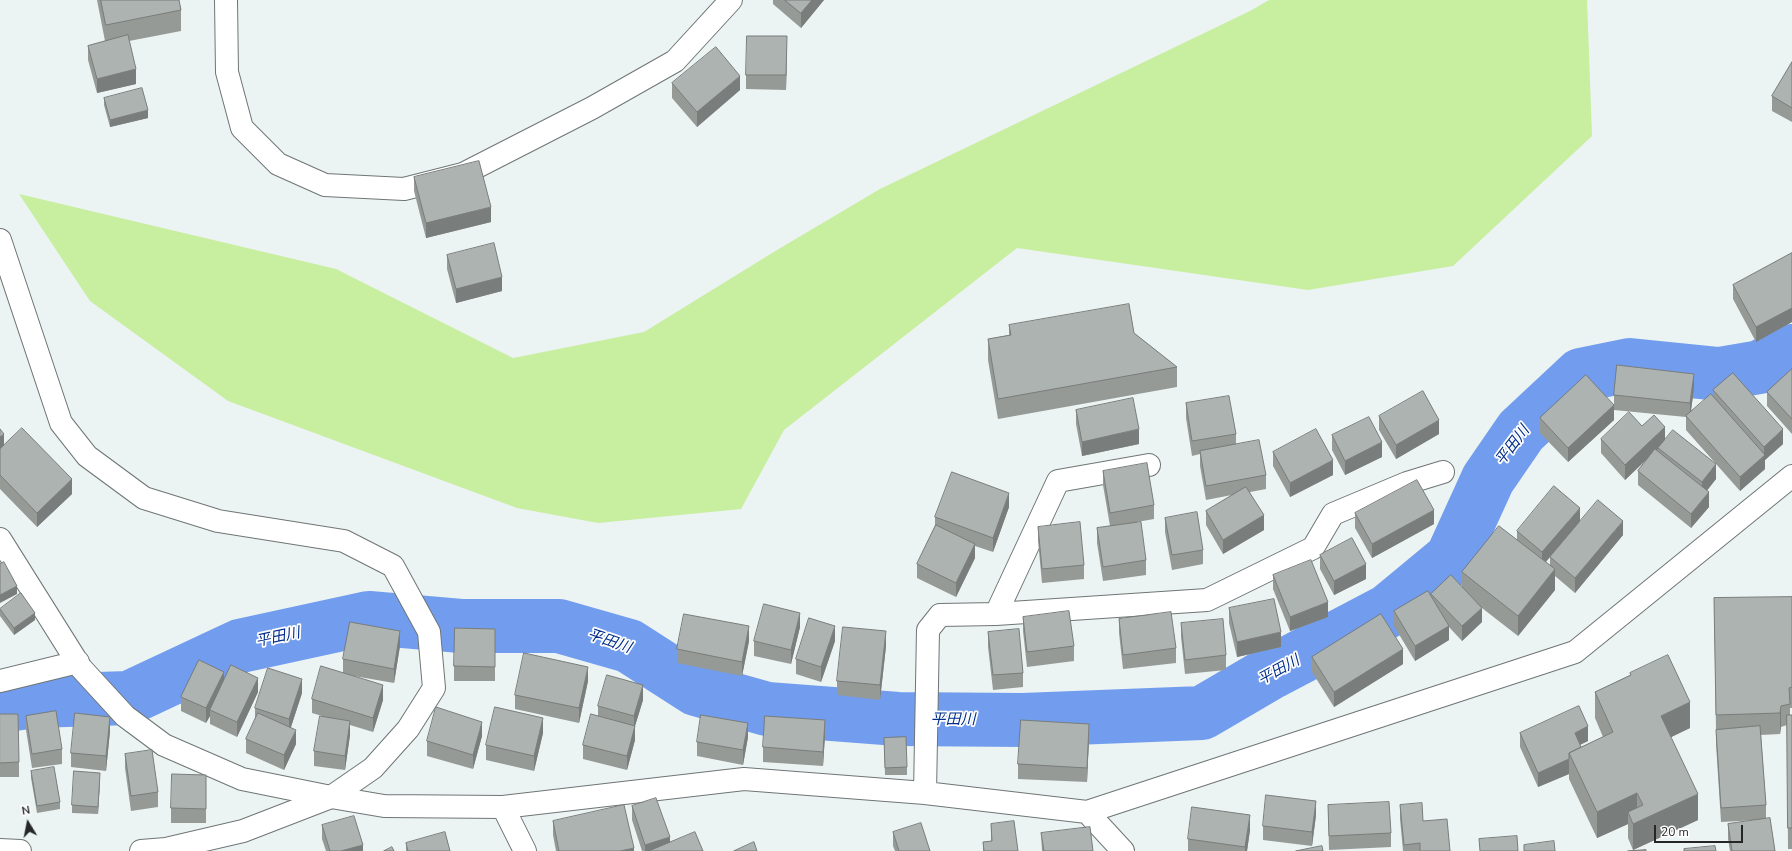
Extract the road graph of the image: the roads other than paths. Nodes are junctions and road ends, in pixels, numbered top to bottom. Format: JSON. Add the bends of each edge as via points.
{"nodes":[{"id":1,"x":226,"y":0,"type":"edge"},
{"id":2,"x":731,"y":0,"type":"edge"},
{"id":3,"x":0,"y":240,"type":"edge"},
{"id":4,"x":1149,"y":465,"type":"edge"},
{"id":5,"x":1443,"y":472,"type":"dead end"},
{"id":6,"x":1792,"y":476,"type":"edge"},
{"id":7,"x":0,"y":540,"type":"edge"},
{"id":8,"x":996,"y":614,"type":"junction"},
{"id":9,"x":78,"y":662,"type":"junction"},
{"id":10,"x":0,"y":681,"type":"edge"},
{"id":11,"x":925,"y":793,"type":"junction"},
{"id":12,"x":331,"y":797,"type":"junction"},
{"id":13,"x":503,"y":807,"type":"junction"},
{"id":14,"x":1087,"y":812,"type":"junction"},
{"id":15,"x":0,"y":850,"type":"edge"},
{"id":16,"x":20,"y":851,"type":"edge"},
{"id":17,"x":141,"y":851,"type":"edge"},
{"id":18,"x":525,"y":851,"type":"edge"},
{"id":19,"x":1123,"y":851,"type":"edge"}],
"edges":[{"from":1,"to":2,"type":"street","via":[[227,72],[242,128],[278,164],[325,185],[404,189],[463,174],[592,108],[675,61]]},
{"from":3,"to":12,"type":"street","via":[[61,423],[87,456],[144,498],[218,521],[344,541],[393,566],[429,632],[434,688],[408,729],[374,768]]},
{"from":4,"to":8,"type":"street","via":[[1058,481]]},
{"from":5,"to":8,"type":"street","via":[[1407,483],[1333,514],[1313,548],[1207,600]]},
{"from":6,"to":14,"type":"street","via":[[1575,652]]},
{"from":7,"to":9,"type":"street"},
{"from":8,"to":11,"type":"street","via":[[940,615],[928,630]]},
{"from":9,"to":10,"type":"street"},
{"from":9,"to":12,"type":"street","via":[[125,716],[164,745],[242,779]]},
{"from":11,"to":13,"type":"street","via":[[744,779]]},
{"from":11,"to":14,"type":"street"},
{"from":12,"to":13,"type":"street","via":[[384,806]]},
{"from":12,"to":17,"type":"street","via":[[243,832],[166,849]]},
{"from":13,"to":18,"type":"street"},
{"from":14,"to":19,"type":"street"},
{"from":15,"to":16,"type":"street"}]}
